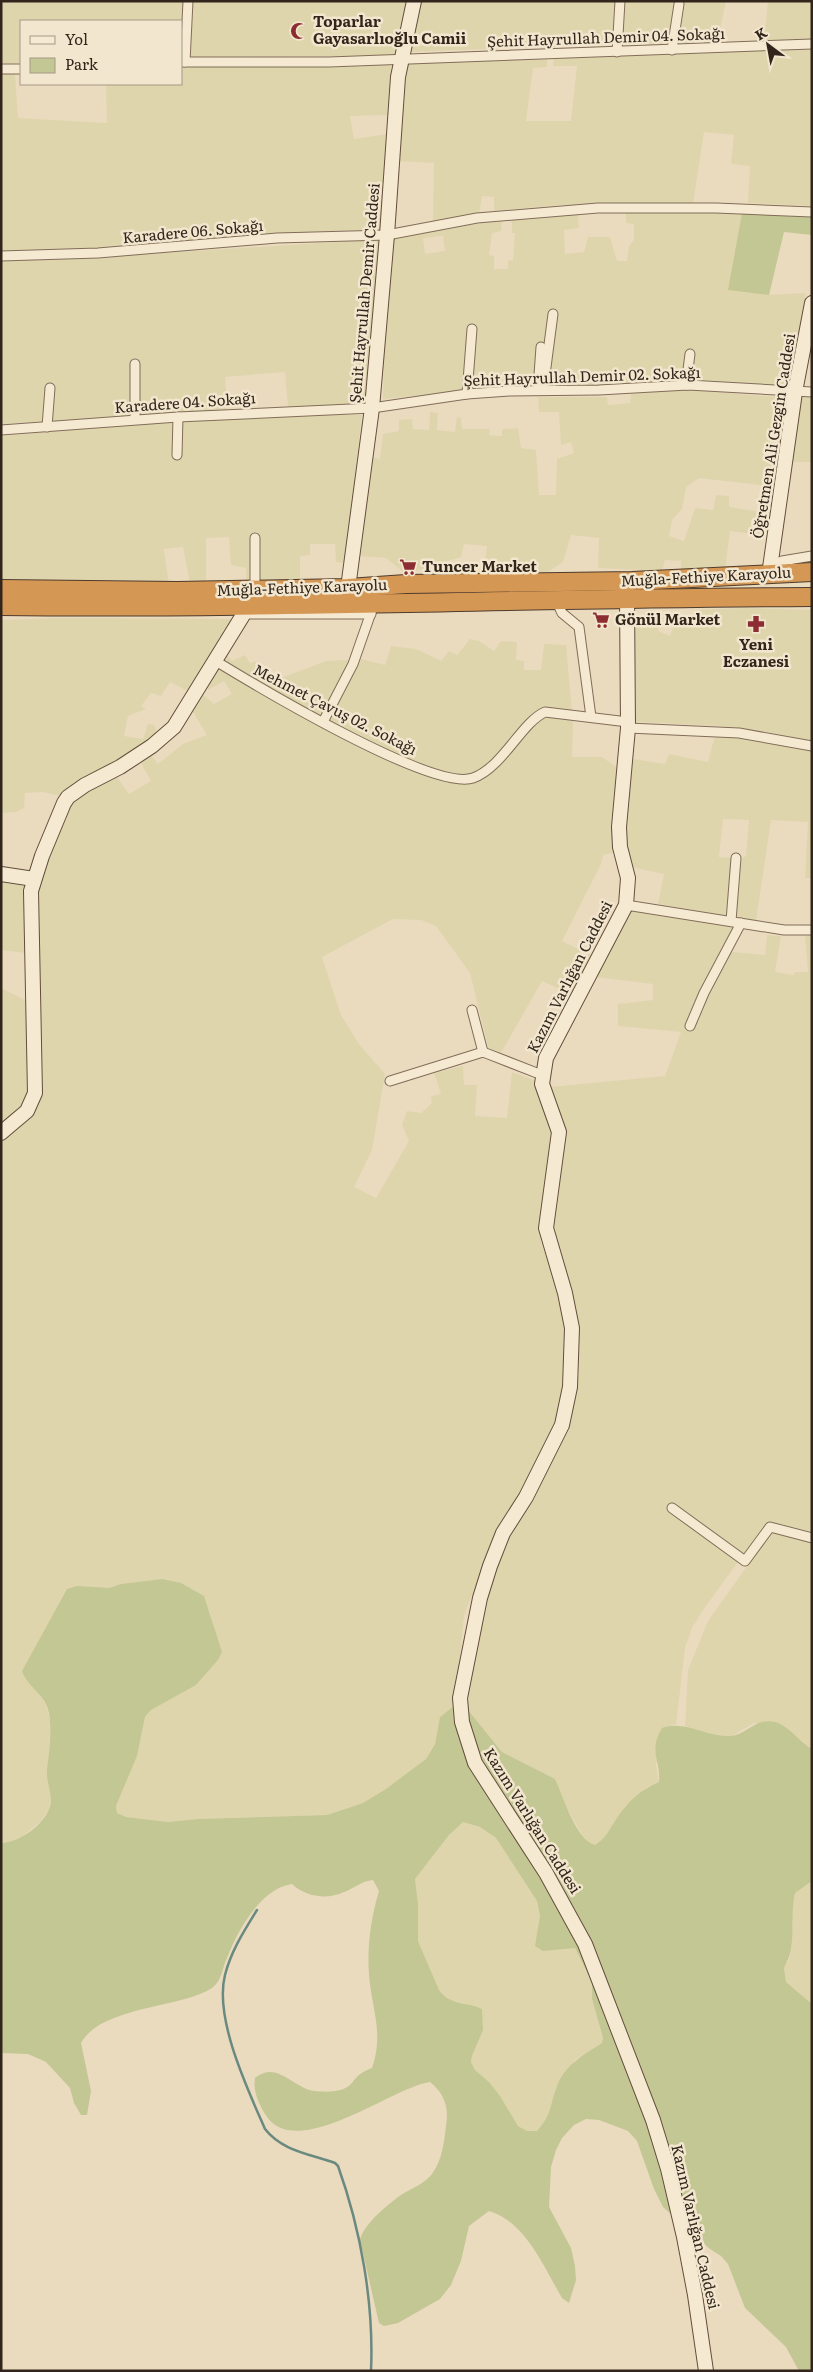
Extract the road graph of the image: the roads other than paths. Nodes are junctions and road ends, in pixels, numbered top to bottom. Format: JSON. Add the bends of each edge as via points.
{"nodes":[{"id":1,"x":188,"y":1,"type":"edge"},
{"id":2,"x":414,"y":1,"type":"edge"},
{"id":3,"x":620,"y":1,"type":"edge"},
{"id":4,"x":678,"y":4,"type":"dead end"},
{"id":5,"x":812,"y":44,"type":"edge"},
{"id":6,"x":672,"y":50,"type":"junction"},
{"id":7,"x":617,"y":52,"type":"junction"},
{"id":8,"x":400,"y":60,"type":"junction"},
{"id":9,"x":183,"y":62,"type":"edge"},
{"id":10,"x":1,"y":69,"type":"edge"},
{"id":11,"x":20,"y":69,"type":"edge"},
{"id":12,"x":812,"y":212,"type":"edge"},
{"id":13,"x":387,"y":235,"type":"junction"},
{"id":14,"x":1,"y":256,"type":"edge"},
{"id":15,"x":812,"y":303,"type":"edge"},
{"id":16,"x":552,"y":314,"type":"dead end"},
{"id":17,"x":472,"y":329,"type":"dead end"},
{"id":18,"x":541,"y":347,"type":"dead end"},
{"id":19,"x":690,"y":354,"type":"dead end"},
{"id":20,"x":135,"y":364,"type":"dead end"},
{"id":21,"x":686,"y":385,"type":"junction"},
{"id":22,"x":50,"y":388,"type":"dead end"},
{"id":23,"x":540,"y":389,"type":"junction"},
{"id":24,"x":795,"y":392,"type":"junction"},
{"id":25,"x":812,"y":392,"type":"edge"},
{"id":26,"x":467,"y":394,"type":"junction"},
{"id":27,"x":372,"y":408,"type":"junction"},
{"id":28,"x":178,"y":416,"type":"junction"},
{"id":29,"x":135,"y":419,"type":"junction"},
{"id":30,"x":47,"y":427,"type":"junction"},
{"id":31,"x":1,"y":430,"type":"edge"},
{"id":32,"x":177,"y":455,"type":"dead end"},
{"id":33,"x":255,"y":538,"type":"dead end"},
{"id":34,"x":812,"y":556,"type":"edge"},
{"id":35,"x":769,"y":570,"type":"junction"},
{"id":36,"x":812,"y":572,"type":"edge"},
{"id":37,"x":348,"y":588,"type":"junction"},
{"id":38,"x":1,"y":589,"type":"edge"},
{"id":39,"x":255,"y":590,"type":"junction"},
{"id":40,"x":812,"y":597,"type":"edge"},
{"id":41,"x":627,"y":598,"type":"junction"},
{"id":42,"x":556,"y":600,"type":"junction"},
{"id":43,"x":1,"y":606,"type":"edge"},
{"id":44,"x":372,"y":609,"type":"junction"},
{"id":45,"x":246,"y":611,"type":"junction"},
{"id":46,"x":214,"y":660,"type":"junction"},
{"id":47,"x":591,"y":717,"type":"junction"},
{"id":48,"x":323,"y":722,"type":"junction"},
{"id":49,"x":628,"y":725,"type":"junction"},
{"id":50,"x":812,"y":746,"type":"edge"},
{"id":51,"x":736,"y":858,"type":"dead end"},
{"id":52,"x":1,"y":874,"type":"edge"},
{"id":53,"x":34,"y":879,"type":"junction"},
{"id":54,"x":626,"y":905,"type":"junction"},
{"id":55,"x":731,"y":921,"type":"junction"},
{"id":56,"x":741,"y":923,"type":"junction"},
{"id":57,"x":812,"y":930,"type":"edge"},
{"id":58,"x":472,"y":1010,"type":"dead end"},
{"id":59,"x":690,"y":1026,"type":"dead end"},
{"id":60,"x":483,"y":1052,"type":"junction"},
{"id":61,"x":542,"y":1075,"type":"junction"},
{"id":62,"x":390,"y":1081,"type":"dead end"},
{"id":63,"x":1,"y":1133,"type":"edge"},
{"id":64,"x":672,"y":1508,"type":"dead end"},
{"id":65,"x":812,"y":1538,"type":"edge"},
{"id":66,"x":706,"y":2371,"type":"edge"}],
"edges":[{"from":1,"to":9,"type":"street"},
{"from":2,"to":8,"type":"street","name":"Şehit Hayrullah Demir Caddesi"},
{"from":3,"to":7,"type":"street"},
{"from":4,"to":6,"type":"street"},
{"from":5,"to":6,"type":"street","name":"Şehit Hayrullah Demir 04. Sokağı"},
{"from":6,"to":7,"type":"street","name":"Şehit Hayrullah Demir 04. Sokağı"},
{"from":7,"to":8,"type":"street","name":"Şehit Hayrullah Demir 04. Sokağı"},
{"from":8,"to":9,"type":"street","name":"Şehit Hayrullah Demir 04. Sokağı"},
{"from":8,"to":13,"type":"street","name":"Şehit Hayrullah Demir Caddesi"},
{"from":10,"to":11,"type":"street"},
{"from":12,"to":13,"type":"street","name":"Karadere 06. Sokağı","via":[[645,207],[569,210],[477,218]]},
{"from":13,"to":14,"type":"street","name":"Karadere 06. Sokağı","via":[[277,238],[98,254]]},
{"from":13,"to":27,"type":"street","name":"Şehit Hayrullah Demir Caddesi"},
{"from":15,"to":24,"type":"street","name":"Öğretmen Ali Gezgin Caddesi"},
{"from":16,"to":23,"type":"street"},
{"from":17,"to":26,"type":"street"},
{"from":18,"to":23,"type":"street"},
{"from":19,"to":21,"type":"street"},
{"from":20,"to":29,"type":"street"},
{"from":21,"to":23,"type":"street","name":"Şehit Hayrullah Demir 02. Sokağı","via":[[599,390]]},
{"from":21,"to":24,"type":"street","name":"Şehit Hayrullah Demir 02. Sokağı"},
{"from":22,"to":30,"type":"street"},
{"from":23,"to":26,"type":"street","name":"Şehit Hayrullah Demir 02. Sokağı"},
{"from":24,"to":25,"type":"street","name":"Şehit Hayrullah Demir 02. Sokağı"},
{"from":24,"to":35,"type":"street","name":"Öğretmen Ali Gezgin Caddesi"},
{"from":26,"to":27,"type":"street","name":"Şehit Hayrullah Demir 02. Sokağı"},
{"from":27,"to":28,"type":"street","name":"Karadere 04. Sokağı"},
{"from":27,"to":37,"type":"street","name":"Şehit Hayrullah Demir Caddesi"},
{"from":28,"to":29,"type":"street","name":"Karadere 04. Sokağı"},
{"from":28,"to":32,"type":"street"},
{"from":29,"to":30,"type":"street","name":"Karadere 04. Sokağı"},
{"from":30,"to":31,"type":"street","name":"Karadere 04. Sokağı"},
{"from":33,"to":39,"type":"street"},
{"from":34,"to":35,"type":"street","via":[[782,561]]},
{"from":35,"to":36,"type":"highway","name":"Muğla-Fethiye Karayolu"},
{"from":35,"to":37,"type":"highway","name":"Muğla-Fethiye Karayolu","via":[[632,581],[406,584]]},
{"from":37,"to":39,"type":"highway","name":"Muğla-Fethiye Karayolu"},
{"from":38,"to":39,"type":"highway","name":"Muğla-Fethiye Karayolu"},
{"from":40,"to":41,"type":"highway","name":"Muğla-Fethiye Karayolu"},
{"from":41,"to":42,"type":"highway","name":"Muğla-Fethiye Karayolu"},
{"from":41,"to":49,"type":"street","name":"Kazım Varlığan Caddesi"},
{"from":42,"to":44,"type":"highway","name":"Muğla-Fethiye Karayolu"},
{"from":42,"to":47,"type":"street","via":[[562,613],[579,627]]},
{"from":43,"to":45,"type":"highway","name":"Muğla-Fethiye Karayolu"},
{"from":44,"to":45,"type":"highway","name":"Muğla-Fethiye Karayolu"},
{"from":44,"to":48,"type":"street","via":[[353,664]]},
{"from":45,"to":46,"type":"street"},
{"from":46,"to":48,"type":"street","name":"Mehmet Çavuş 02. Sokağı"},
{"from":46,"to":53,"type":"street","via":[[174,728],[134,759],[68,797]]},
{"from":47,"to":48,"type":"street","name":"Mehmet Çavuş 02. Sokağı","via":[[553,712],[540,714],[501,757],[472,779],[421,769]]},
{"from":47,"to":49,"type":"street"},
{"from":49,"to":50,"type":"street","via":[[739,733]]},
{"from":49,"to":54,"type":"street","name":"Kazım Varlığan Caddesi","via":[[619,827],[628,878]]},
{"from":51,"to":55,"type":"street"},
{"from":52,"to":53,"type":"street"},
{"from":53,"to":63,"type":"street","via":[[29,903],[35,1093],[26,1111]]},
{"from":54,"to":55,"type":"street"},
{"from":54,"to":61,"type":"street","name":"Kazım Varlığan Caddesi","via":[[546,1058]]},
{"from":55,"to":56,"type":"street"},
{"from":56,"to":57,"type":"street","via":[[784,930]]},
{"from":56,"to":59,"type":"street"},
{"from":58,"to":60,"type":"street"},
{"from":60,"to":61,"type":"street"},
{"from":60,"to":62,"type":"street"},
{"from":61,"to":66,"type":"street","name":"Kazım Varlığan Caddesi","via":[[545,1094],[559,1132],[546,1228],[572,1328],[570,1387],[562,1425],[526,1497],[503,1533],[490,1566],[480,1598],[460,1709],[475,1763],[546,1873],[585,1944],[653,2120],[685,2244]]},
{"from":64,"to":65,"type":"street","via":[[745,1561],[770,1527]]}]}
